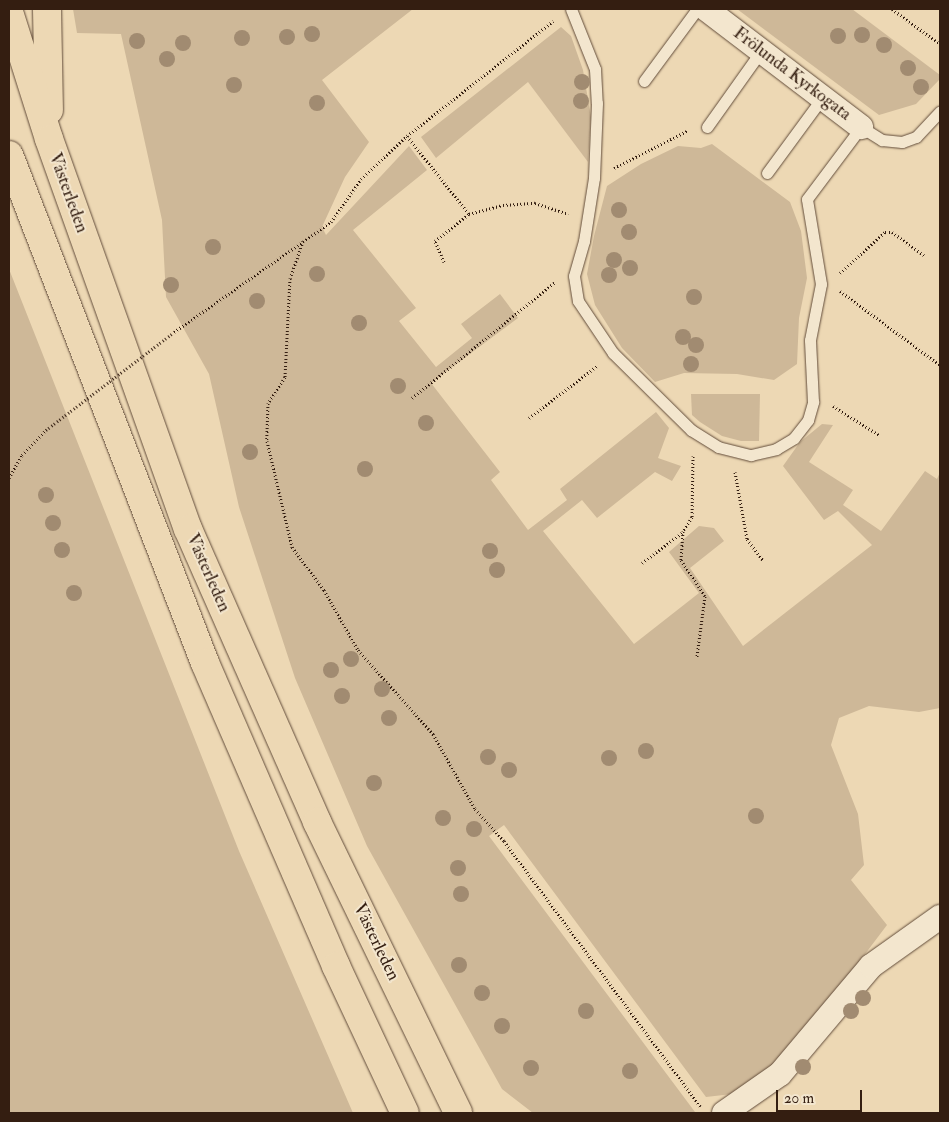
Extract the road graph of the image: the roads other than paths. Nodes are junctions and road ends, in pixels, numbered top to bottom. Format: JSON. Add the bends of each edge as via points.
{"nodes":[{"id":1,"x":47,"y":9,"type":"edge"},
{"id":2,"x":571,"y":9,"type":"edge"},
{"id":3,"x":697,"y":9,"type":"edge"},
{"id":4,"x":706,"y":9,"type":"edge"},
{"id":5,"x":9,"y":12,"type":"edge"},
{"id":6,"x":761,"y":52,"type":"junction"},
{"id":7,"x":644,"y":81,"type":"dead end"},
{"id":8,"x":822,"y":98,"type":"junction"},
{"id":9,"x":940,"y":111,"type":"edge"},
{"id":10,"x":707,"y":127,"type":"road end"},
{"id":11,"x":861,"y":127,"type":"junction"},
{"id":12,"x":49,"y":139,"type":"junction"},
{"id":13,"x":9,"y":155,"type":"edge"},
{"id":14,"x":767,"y":173,"type":"dead end"},
{"id":15,"x":9,"y":182,"type":"edge"},
{"id":16,"x":29,"y":212,"type":"junction"},
{"id":17,"x":940,"y":917,"type":"edge"},
{"id":18,"x":405,"y":1113,"type":"edge"},
{"id":19,"x":458,"y":1113,"type":"edge"},
{"id":20,"x":724,"y":1113,"type":"edge"}],
"edges":[{"from":1,"to":12,"type":"highway"},
{"from":2,"to":11,"type":"lane","name":"Frölunda Kyrkogata","via":[[595,69],[594,178],[574,276],[578,301],[613,353],[691,430],[718,447],[751,455],[776,449],[794,438],[808,420],[812,392],[810,340],[824,280],[807,199]]},
{"from":3,"to":7,"type":"lane"},
{"from":4,"to":6,"type":"street","name":"Frölunda Kyrkogata"},
{"from":5,"to":12,"type":"highway","name":"Västerleden"},
{"from":6,"to":8,"type":"street","name":"Frölunda Kyrkogata"},
{"from":6,"to":10,"type":"lane"},
{"from":8,"to":11,"type":"street","name":"Frölunda Kyrkogata"},
{"from":8,"to":14,"type":"lane"},
{"from":9,"to":11,"type":"lane","via":[[916,137],[902,142],[882,140]]},
{"from":12,"to":19,"type":"highway","name":"Västerleden","via":[[188,529],[317,822]]},
{"from":13,"to":16,"type":"highway","name":"Västerleden"},
{"from":15,"to":16,"type":"highway"},
{"from":16,"to":18,"type":"highway","name":"Västerleden","via":[[205,663],[336,966]]},
{"from":17,"to":20,"type":"street","via":[[871,966],[780,1074]]}]}
